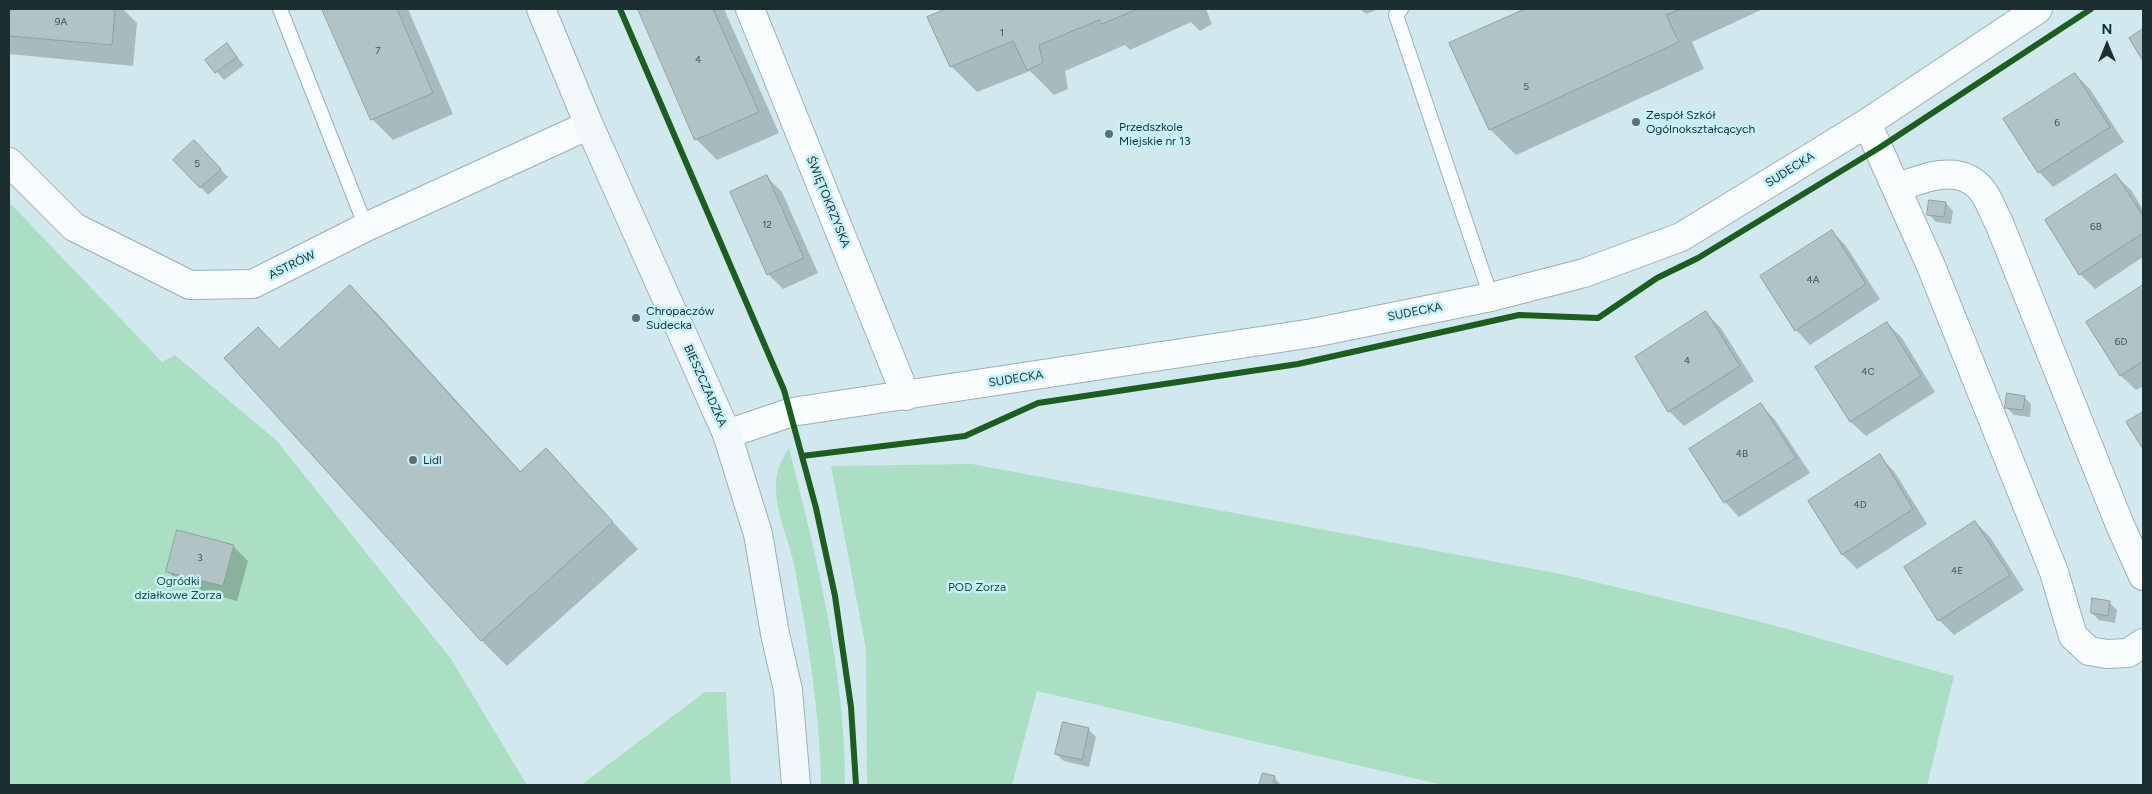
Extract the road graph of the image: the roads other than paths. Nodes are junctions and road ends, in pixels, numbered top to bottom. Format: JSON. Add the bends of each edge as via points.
{"nodes":[{"id":1,"x":280,"y":9,"type":"edge"},
{"id":2,"x":541,"y":9,"type":"edge"},
{"id":3,"x":750,"y":9,"type":"edge"},
{"id":4,"x":1401,"y":9,"type":"edge"},
{"id":5,"x":2038,"y":9,"type":"edge"},
{"id":6,"x":1867,"y":122,"type":"junction"},
{"id":7,"x":589,"y":125,"type":"junction"},
{"id":8,"x":9,"y":162,"type":"edge"},
{"id":9,"x":1897,"y":188,"type":"junction"},
{"id":10,"x":366,"y":227,"type":"junction"},
{"id":11,"x":1491,"y":297,"type":"junction"},
{"id":12,"x":906,"y":396,"type":"junction"},
{"id":13,"x":727,"y":434,"type":"junction"},
{"id":14,"x":2143,"y":576,"type":"edge"},
{"id":15,"x":2143,"y":643,"type":"edge"},
{"id":16,"x":796,"y":785,"type":"edge"}],
"edges":[{"from":1,"to":10,"type":"lane"},
{"from":2,"to":7,"type":"street","name":"BIESZCZADZKA"},
{"from":3,"to":12,"type":"street","name":"ŚWIĘTOKRZYSKA"},
{"from":4,"to":11,"type":"lane","via":[[1396,15]]},
{"from":5,"to":6,"type":"street","name":"SUDECKA"},
{"from":6,"to":9,"type":"street"},
{"from":6,"to":11,"type":"street","name":"SUDECKA","via":[[1681,237],[1584,273]]},
{"from":7,"to":10,"type":"street","name":"ASTRÓW"},
{"from":7,"to":13,"type":"street","name":"BIESZCZADZKA"},
{"from":8,"to":10,"type":"street","name":"ASTRÓW","via":[[74,227],[190,285],[253,284]]},
{"from":9,"to":14,"type":"street","via":[[1922,178],[1948,174],[1968,180],[1980,188],[1999,223]]},
{"from":9,"to":15,"type":"street","via":[[1935,274],[2054,572],[2073,636],[2089,651],[2107,654],[2128,653]]},
{"from":11,"to":12,"type":"street","name":"SUDECKA","via":[[1313,333]]},
{"from":12,"to":13,"type":"street","name":"SUDECKA","via":[[792,412]]},
{"from":13,"to":16,"type":"street","name":"BIESZCZADZKA","via":[[758,534],[788,690]]}]}
